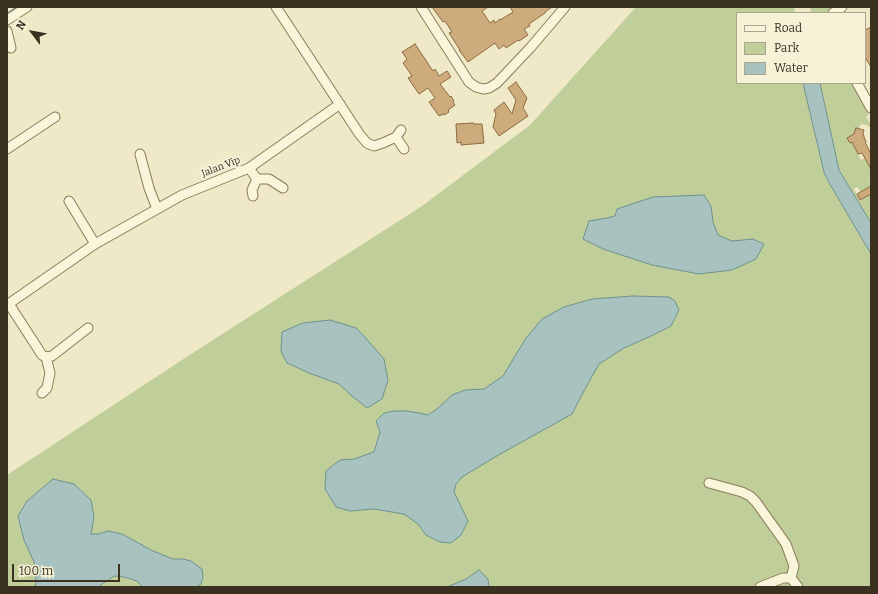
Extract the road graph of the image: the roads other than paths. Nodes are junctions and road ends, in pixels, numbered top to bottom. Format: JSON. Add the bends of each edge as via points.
{"nodes":[{"id":1,"x":27,"y":7,"type":"edge"},
{"id":2,"x":276,"y":7,"type":"edge"},
{"id":3,"x":420,"y":7,"type":"edge"},
{"id":4,"x":565,"y":7,"type":"edge"},
{"id":5,"x":7,"y":20,"type":"edge"},
{"id":6,"x":7,"y":31,"type":"edge"},
{"id":7,"x":11,"y":48,"type":"dead end"},
{"id":8,"x":858,"y":84,"type":"edge"},
{"id":9,"x":340,"y":104,"type":"junction"},
{"id":10,"x":871,"y":108,"type":"edge"},
{"id":11,"x":55,"y":117,"type":"dead end"},
{"id":12,"x":7,"y":149,"type":"edge"},
{"id":13,"x":404,"y":149,"type":"dead end"},
{"id":14,"x":140,"y":154,"type":"dead end"},
{"id":15,"x":249,"y":168,"type":"junction"},
{"id":16,"x":257,"y":179,"type":"junction"},
{"id":17,"x":283,"y":188,"type":"dead end"},
{"id":18,"x":254,"y":196,"type":"dead end"},
{"id":19,"x":69,"y":201,"type":"dead end"},
{"id":20,"x":157,"y":209,"type":"junction"},
{"id":21,"x":95,"y":244,"type":"junction"},
{"id":22,"x":8,"y":305,"type":"edge"},
{"id":23,"x":88,"y":328,"type":"dead end"},
{"id":24,"x":46,"y":357,"type":"junction"},
{"id":25,"x":42,"y":393,"type":"dead end"},
{"id":26,"x":710,"y":483,"type":"dead end"},
{"id":27,"x":791,"y":578,"type":"junction"},
{"id":28,"x":760,"y":587,"type":"edge"},
{"id":29,"x":798,"y":587,"type":"edge"}],
"edges":[{"from":1,"to":5,"type":"street"},
{"from":2,"to":9,"type":"street"},
{"from":3,"to":4,"type":"street","via":[[469,82],[483,89],[497,83]]},
{"from":6,"to":7,"type":"street"},
{"from":8,"to":10,"type":"street"},
{"from":9,"to":13,"type":"street","via":[[367,143],[374,146],[399,134]]},
{"from":9,"to":15,"type":"street","name":"Jalan Vip"},
{"from":11,"to":12,"type":"street"},
{"from":14,"to":20,"type":"street"},
{"from":15,"to":16,"type":"street"},
{"from":15,"to":20,"type":"street","name":"Jalan Vip","via":[[182,195]]},
{"from":16,"to":17,"type":"street","via":[[269,179]]},
{"from":16,"to":18,"type":"street","via":[[252,190]]},
{"from":19,"to":21,"type":"street"},
{"from":20,"to":21,"type":"street","name":"Jalan Vip"},
{"from":21,"to":22,"type":"street","name":"Jalan Vip"},
{"from":22,"to":24,"type":"street","via":[[42,355]]},
{"from":23,"to":24,"type":"street","via":[[52,356]]},
{"from":24,"to":25,"type":"street","via":[[50,373],[47,388]]},
{"from":26,"to":27,"type":"street","via":[[742,492],[756,502],[786,544],[794,566]]},
{"from":27,"to":28,"type":"street","via":[[783,578]]},
{"from":27,"to":29,"type":"street"}]}
